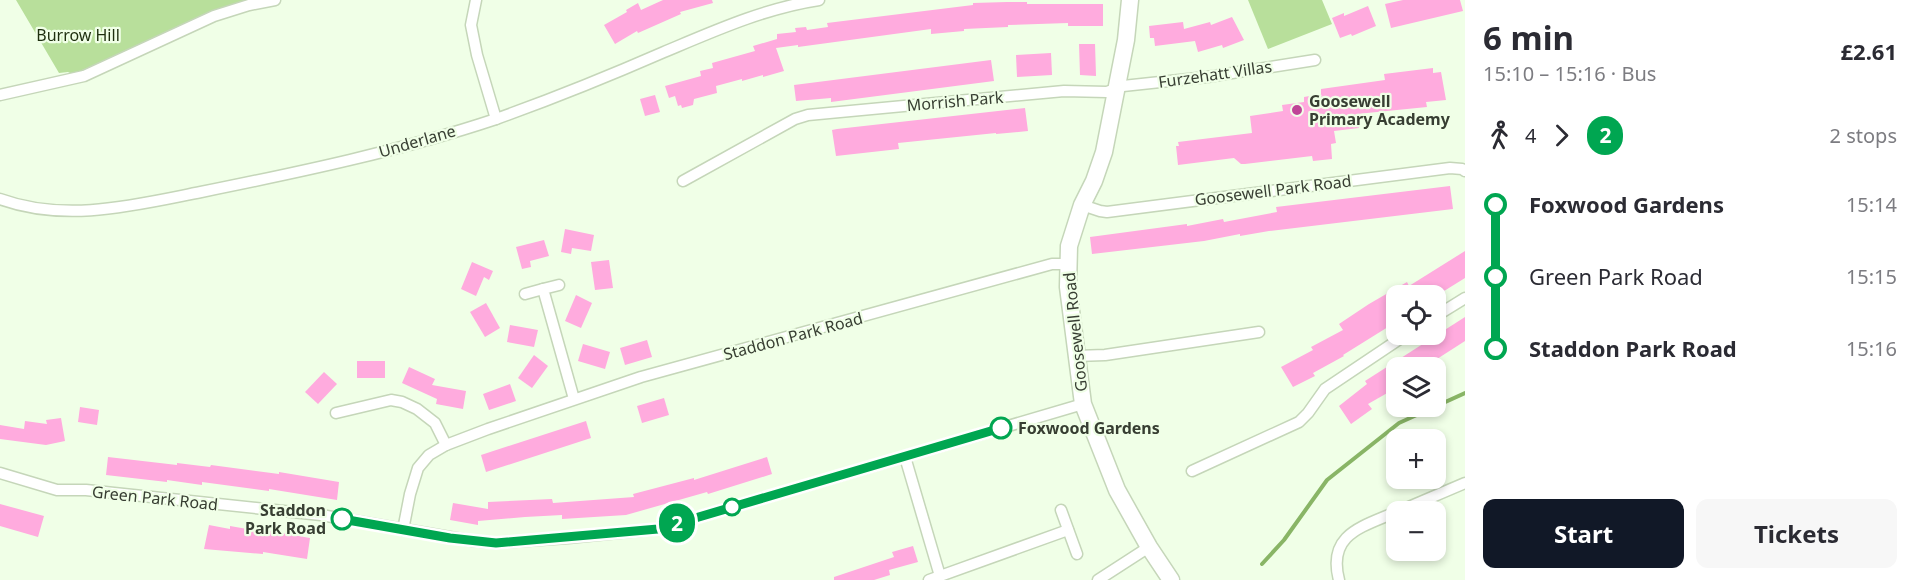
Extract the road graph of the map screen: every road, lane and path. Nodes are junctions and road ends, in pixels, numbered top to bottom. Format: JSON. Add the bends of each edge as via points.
{"nodes":[{"id":1,"x":275,"y":0,"type":"edge"},
{"id":2,"x":477,"y":0,"type":"edge"},
{"id":3,"x":819,"y":0,"type":"edge"},
{"id":4,"x":1130,"y":0,"type":"edge"},
{"id":5,"x":1315,"y":60,"type":"dead end"},
{"id":6,"x":1115,"y":89,"type":"junction"},
{"id":7,"x":0,"y":95,"type":"edge"},
{"id":8,"x":496,"y":119,"type":"junction"},
{"id":9,"x":1465,"y":171,"type":"edge"},
{"id":10,"x":683,"y":181,"type":"dead end"},
{"id":11,"x":0,"y":200,"type":"edge"},
{"id":12,"x":1082,"y":205,"type":"junction"},
{"id":13,"x":1067,"y":264,"type":"junction"},
{"id":14,"x":559,"y":285,"type":"dead end"},
{"id":15,"x":543,"y":289,"type":"junction"},
{"id":16,"x":525,"y":294,"type":"dead end"},
{"id":17,"x":1465,"y":298,"type":"edge"},
{"id":18,"x":1446,"y":310,"type":"edge"},
{"id":19,"x":1259,"y":332,"type":"dead end"},
{"id":20,"x":1391,"y":345,"type":"edge"},
{"id":21,"x":1076,"y":356,"type":"junction"},
{"id":22,"x":352,"y":397,"type":"dead end"},
{"id":23,"x":574,"y":399,"type":"junction"},
{"id":24,"x":1083,"y":404,"type":"junction"},
{"id":25,"x":354,"y":409,"type":"junction"},
{"id":26,"x":336,"y":413,"type":"dead end"},
{"id":27,"x":446,"y":445,"type":"junction"},
{"id":28,"x":1206,"y":451,"type":"dead end"},
{"id":29,"x":905,"y":457,"type":"junction"},
{"id":30,"x":1211,"y":462,"type":"junction"},
{"id":31,"x":1192,"y":471,"type":"dead end"},
{"id":32,"x":0,"y":473,"type":"edge"},
{"id":33,"x":1465,"y":483,"type":"edge"},
{"id":34,"x":1423,"y":501,"type":"edge"},
{"id":35,"x":1061,"y":510,"type":"dead end"},
{"id":36,"x":1386,"y":517,"type":"edge"},
{"id":37,"x":403,"y":530,"type":"junction"},
{"id":38,"x":1068,"y":530,"type":"junction"},
{"id":39,"x":1149,"y":547,"type":"junction"},
{"id":40,"x":1077,"y":554,"type":"dead end"},
{"id":41,"x":940,"y":576,"type":"junction"},
{"id":42,"x":929,"y":580,"type":"edge"},
{"id":43,"x":1098,"y":580,"type":"edge"},
{"id":44,"x":1171,"y":580,"type":"edge"},
{"id":45,"x":1340,"y":580,"type":"edge"}],
"edges":[{"from":1,"to":7,"type":"street","via":[[214,16],[84,76]]},
{"from":2,"to":8,"type":"street","via":[[471,25]]},
{"from":3,"to":8,"type":"street","name":"Underlane","via":[[737,21]]},
{"from":4,"to":6,"type":"street","name":"Goosewell Road"},
{"from":5,"to":6,"type":"street","name":"Furzehatt Villas"},
{"from":6,"to":10,"type":"street","name":"Morrish Park","via":[[808,115]]},
{"from":6,"to":12,"type":"street","name":"Goosewell Road","via":[[1104,152]]},
{"from":8,"to":11,"type":"street","name":"Underlane","via":[[288,174],[120,207],[46,211]]},
{"from":9,"to":12,"type":"street","name":"Goosewell Park Road","via":[[1450,168],[1107,212]]},
{"from":12,"to":13,"type":"street","name":"Goosewell Road"},
{"from":13,"to":21,"type":"street","name":"Goosewell Road"},
{"from":13,"to":23,"type":"street","name":"Staddon Park Road","via":[[1052,264]]},
{"from":14,"to":15,"type":"street"},
{"from":15,"to":16,"type":"street"},
{"from":15,"to":23,"type":"street"},
{"from":17,"to":18,"type":"street"},
{"from":19,"to":21,"type":"street"},
{"from":20,"to":30,"type":"street","via":[[1325,389],[1299,422]]},
{"from":21,"to":24,"type":"street","name":"Goosewell Road"},
{"from":22,"to":25,"type":"street"},
{"from":23,"to":27,"type":"street","name":"Staddon Park Road"},
{"from":24,"to":29,"type":"street","name":"Green Park Road"},
{"from":24,"to":39,"type":"street","name":"Goosewell Road","via":[[1117,490]]},
{"from":25,"to":26,"type":"street"},
{"from":25,"to":27,"type":"street","via":[[390,400],[402,402],[435,423]]},
{"from":27,"to":37,"type":"street","name":"Staddon Park Road","via":[[429,455],[418,468]]},
{"from":28,"to":30,"type":"street"},
{"from":29,"to":37,"type":"street","name":"Green Park Road","via":[[658,529],[496,543]]},
{"from":29,"to":41,"type":"street"},
{"from":30,"to":31,"type":"street"},
{"from":32,"to":37,"type":"street","name":"Green Park Road","via":[[57,490],[321,515]]},
{"from":33,"to":34,"type":"street"},
{"from":35,"to":38,"type":"street"},
{"from":36,"to":45,"type":"street","via":[[1342,539],[1336,553]]},
{"from":38,"to":40,"type":"street"},
{"from":38,"to":41,"type":"street"},
{"from":39,"to":43,"type":"street"},
{"from":39,"to":44,"type":"street","name":"Goosewell Road"},
{"from":41,"to":42,"type":"street"}]}
